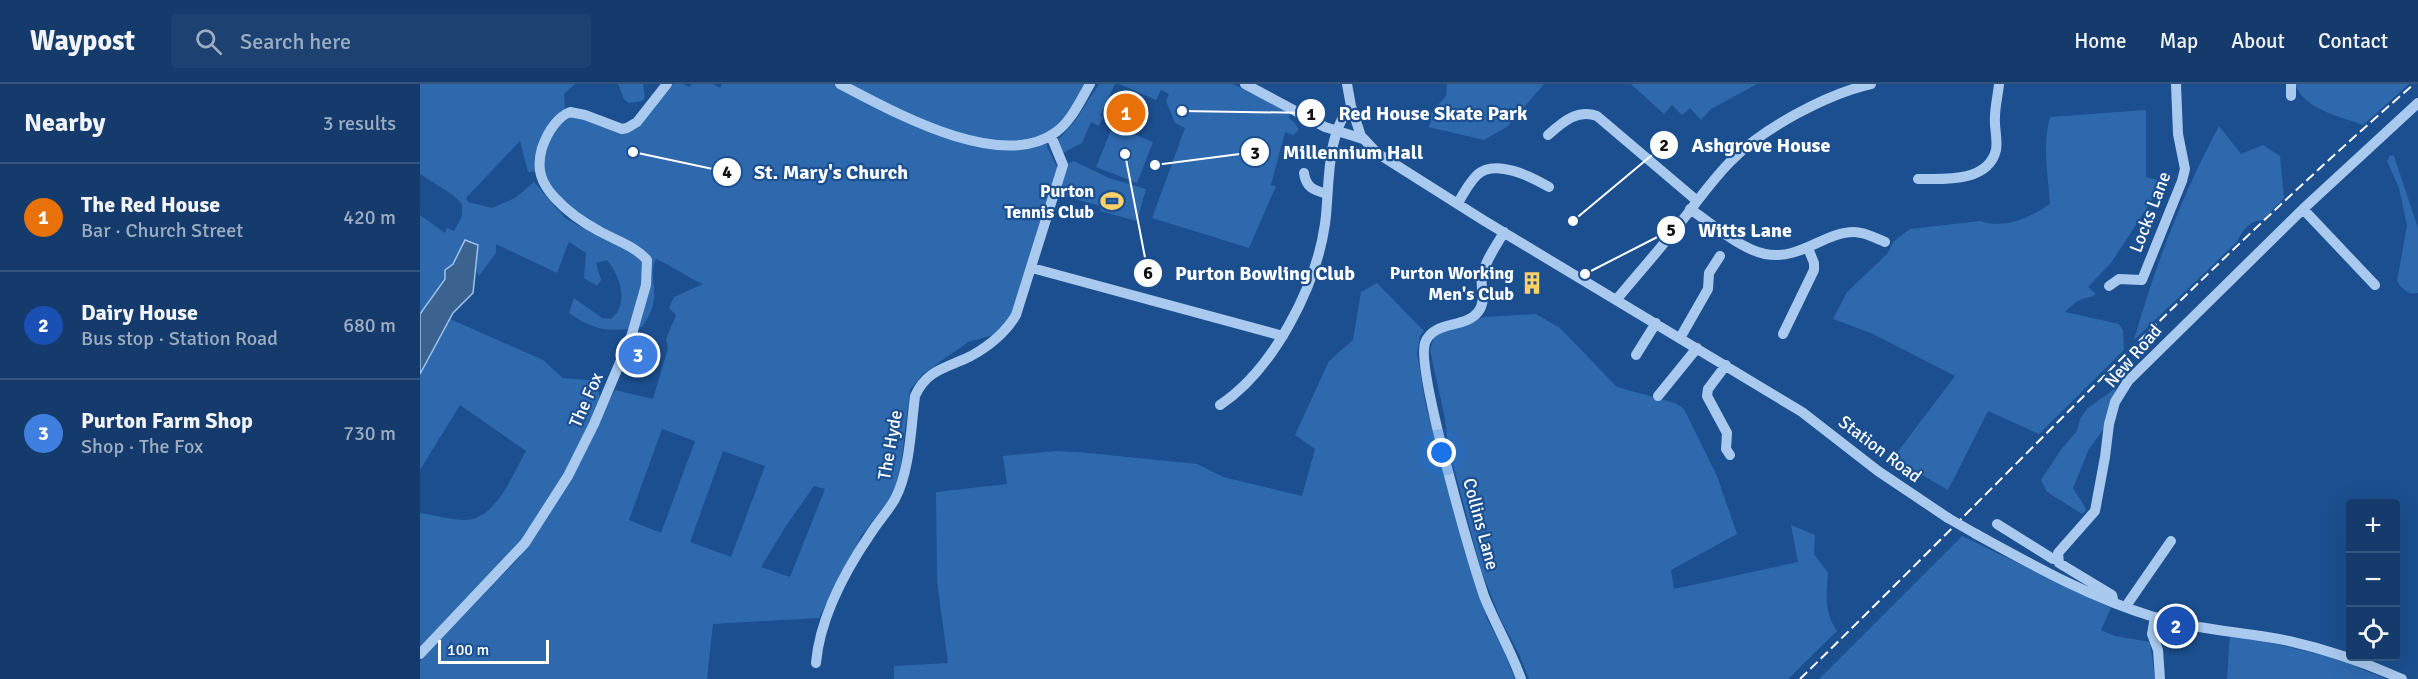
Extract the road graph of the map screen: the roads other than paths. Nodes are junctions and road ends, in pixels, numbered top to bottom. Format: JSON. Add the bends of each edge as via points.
{"nodes":[{"id":1,"x":668,"y":84,"type":"edge"},
{"id":2,"x":840,"y":84,"type":"edge"},
{"id":3,"x":1090,"y":84,"type":"edge"},
{"id":4,"x":1245,"y":84,"type":"edge"},
{"id":5,"x":1347,"y":84,"type":"edge"},
{"id":6,"x":1866,"y":84,"type":"edge"},
{"id":7,"x":1999,"y":84,"type":"edge"},
{"id":8,"x":2176,"y":84,"type":"edge"},
{"id":9,"x":2291,"y":84,"type":"edge"},
{"id":10,"x":2291,"y":96,"type":"dead end"},
{"id":11,"x":1351,"y":106,"type":"junction"},
{"id":12,"x":2416,"y":108,"type":"edge"},
{"id":13,"x":1338,"y":132,"type":"junction"},
{"id":14,"x":1548,"y":135,"type":"dead end"},
{"id":15,"x":1051,"y":136,"type":"junction"},
{"id":16,"x":1363,"y":139,"type":"junction"},
{"id":17,"x":1304,"y":173,"type":"dead end"},
{"id":18,"x":1918,"y":179,"type":"dead end"},
{"id":19,"x":1549,"y":187,"type":"dead end"},
{"id":20,"x":1327,"y":194,"type":"junction"},
{"id":21,"x":1458,"y":203,"type":"junction"},
{"id":22,"x":1693,"y":204,"type":"junction"},
{"id":23,"x":2302,"y":209,"type":"junction"},
{"id":24,"x":1504,"y":232,"type":"junction"},
{"id":25,"x":1885,"y":242,"type":"dead end"},
{"id":26,"x":1808,"y":248,"type":"junction"},
{"id":27,"x":1720,"y":256,"type":"dead end"},
{"id":28,"x":1032,"y":268,"type":"junction"},
{"id":29,"x":2376,"y":285,"type":"dead end"},
{"id":30,"x":2109,"y":286,"type":"dead end"},
{"id":31,"x":1617,"y":299,"type":"junction"},
{"id":32,"x":1656,"y":323,"type":"junction"},
{"id":33,"x":1783,"y":334,"type":"dead end"},
{"id":34,"x":1283,"y":336,"type":"junction"},
{"id":35,"x":1680,"y":338,"type":"junction"},
{"id":36,"x":1697,"y":348,"type":"junction"},
{"id":37,"x":1635,"y":355,"type":"dead end"},
{"id":38,"x":1726,"y":365,"type":"junction"},
{"id":39,"x":1658,"y":396,"type":"dead end"},
{"id":40,"x":1220,"y":405,"type":"dead end"},
{"id":41,"x":1730,"y":455,"type":"dead end"},
{"id":42,"x":1996,"y":524,"type":"dead end"},
{"id":43,"x":2171,"y":541,"type":"dead end"},
{"id":44,"x":2057,"y":559,"type":"junction"},
{"id":45,"x":2114,"y":603,"type":"junction"},
{"id":46,"x":2126,"y":606,"type":"junction"},
{"id":47,"x":2155,"y":617,"type":"junction"},
{"id":48,"x":420,"y":654,"type":"edge"},
{"id":49,"x":816,"y":663,"type":"dead end"},
{"id":50,"x":1521,"y":679,"type":"edge"},
{"id":51,"x":2160,"y":679,"type":"edge"},
{"id":52,"x":2402,"y":679,"type":"edge"}],
"edges":[{"from":1,"to":48,"type":"street","name":"The Fox","via":[[637,122],[627,128],[570,112],[558,121],[545,141],[539,171],[549,192],[578,219],[647,260],[642,307],[594,424],[550,506],[506,565]]},
{"from":2,"to":15,"type":"street","via":[[904,117],[988,144],[1019,147]]},
{"from":3,"to":15,"type":"street","via":[[1070,118]]},
{"from":4,"to":13,"type":"street"},
{"from":5,"to":11,"type":"street"},
{"from":6,"to":22,"type":"street","via":[[1828,98],[1763,135],[1730,161]]},
{"from":7,"to":18,"type":"street","via":[[1996,145],[1990,162],[1973,175],[1930,175]]},
{"from":8,"to":30,"type":"street","name":"Locks Lane","via":[[2178,134],[2185,169],[2182,181],[2142,279],[2119,279]]},
{"from":9,"to":10,"type":"street"},
{"from":11,"to":13,"type":"street"},
{"from":11,"to":16,"type":"street"},
{"from":12,"to":23,"type":"street","name":"New Road"},
{"from":13,"to":16,"type":"street"},
{"from":13,"to":20,"type":"street"},
{"from":14,"to":22,"type":"street","via":[[1574,116],[1598,116]]},
{"from":15,"to":28,"type":"street","name":"The Hyde","via":[[1063,165]]},
{"from":16,"to":21,"type":"street","name":"Station Road","via":[[1377,153]]},
{"from":17,"to":20,"type":"street","via":[[1311,188]]},
{"from":19,"to":21,"type":"street","via":[[1521,172],[1487,170],[1476,176]]},
{"from":20,"to":34,"type":"street","via":[[1319,253]]},
{"from":21,"to":24,"type":"street","name":"Station Road"},
{"from":22,"to":26,"type":"street","via":[[1727,234],[1762,253],[1784,254]]},
{"from":22,"to":31,"type":"street"},
{"from":23,"to":29,"type":"street"},
{"from":23,"to":44,"type":"street","name":"New Road","via":[[2121,391],[2109,424],[2096,507]]},
{"from":24,"to":31,"type":"street","name":"Station Road"},
{"from":24,"to":50,"type":"street","name":"Collins Lane","via":[[1482,274],[1480,309],[1466,320],[1433,332],[1424,351],[1432,402],[1478,575]]},
{"from":25,"to":26,"type":"street","via":[[1851,232]]},
{"from":26,"to":33,"type":"street","via":[[1814,263],[1813,275]]},
{"from":27,"to":35,"type":"street","via":[[1709,273],[1708,289]]},
{"from":28,"to":34,"type":"street"},
{"from":28,"to":49,"type":"street","name":"The Hyde","via":[[1022,303],[1005,331],[974,355],[931,374],[919,387],[902,483],[844,580],[825,620]]},
{"from":31,"to":32,"type":"street","name":"Station Road"},
{"from":32,"to":35,"type":"street","name":"Station Road"},
{"from":32,"to":37,"type":"street"},
{"from":34,"to":40,"type":"street","via":[[1263,366]]},
{"from":35,"to":36,"type":"street","name":"Station Road"},
{"from":36,"to":38,"type":"street","name":"Station Road"},
{"from":36,"to":39,"type":"street"},
{"from":38,"to":41,"type":"street","via":[[1707,396],[1727,433],[1726,449]]},
{"from":38,"to":45,"type":"street","name":"Station Road","bridge":true,"via":[[1812,418],[1878,471],[1948,518],[2052,576]]},
{"from":42,"to":44,"type":"street"},
{"from":43,"to":46,"type":"street"},
{"from":44,"to":45,"type":"street","via":[[2112,595]]},
{"from":45,"to":46,"type":"street","name":"Station Road"},
{"from":46,"to":47,"type":"street","name":"Station Road"},
{"from":47,"to":51,"type":"street","via":[[2152,634],[2158,650]]},
{"from":47,"to":52,"type":"street","name":"Station Road","via":[[2309,646]]}]}
